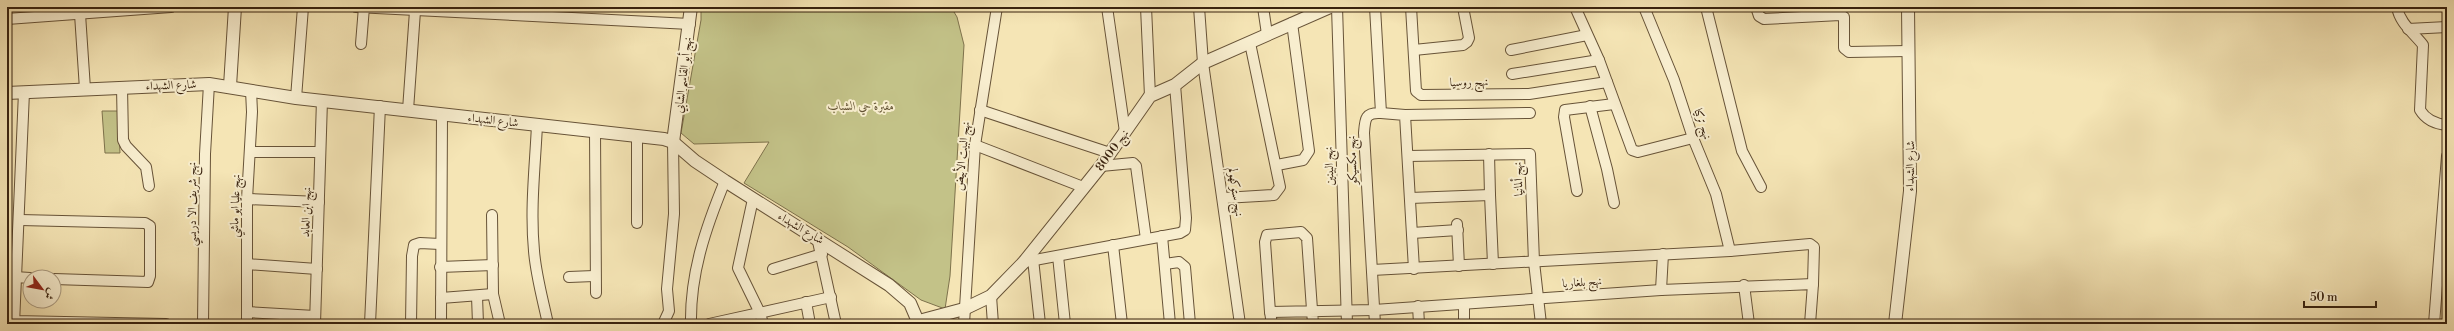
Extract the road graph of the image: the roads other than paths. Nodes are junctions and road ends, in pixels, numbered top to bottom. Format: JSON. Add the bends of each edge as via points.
{"nodes":[{"id":1,"x":171,"y":7,"type":"edge"},
{"id":2,"x":235,"y":7,"type":"edge"},
{"id":3,"x":303,"y":7,"type":"edge"},
{"id":4,"x":356,"y":7,"type":"edge"},
{"id":5,"x":364,"y":7,"type":"edge"},
{"id":6,"x":691,"y":7,"type":"edge"},
{"id":7,"x":997,"y":7,"type":"edge"},
{"id":8,"x":1107,"y":7,"type":"edge"},
{"id":9,"x":1146,"y":7,"type":"edge"},
{"id":10,"x":1199,"y":7,"type":"edge"},
{"id":11,"x":1264,"y":7,"type":"edge"},
{"id":12,"x":1337,"y":7,"type":"edge"},
{"id":13,"x":1375,"y":7,"type":"edge"},
{"id":14,"x":1411,"y":7,"type":"edge"},
{"id":15,"x":1463,"y":7,"type":"edge"},
{"id":16,"x":1575,"y":7,"type":"edge"},
{"id":17,"x":1644,"y":7,"type":"edge"},
{"id":18,"x":1706,"y":7,"type":"edge"},
{"id":19,"x":1756,"y":7,"type":"edge"},
{"id":20,"x":1908,"y":7,"type":"edge"},
{"id":21,"x":2397,"y":7,"type":"edge"},
{"id":22,"x":1323,"y":8,"type":"edge"},
{"id":23,"x":415,"y":11,"type":"junction"},
{"id":24,"x":80,"y":14,"type":"junction"},
{"id":25,"x":7,"y":19,"type":"edge"},
{"id":26,"x":1292,"y":23,"type":"junction"},
{"id":27,"x":690,"y":24,"type":"junction"},
{"id":28,"x":2447,"y":27,"type":"edge"},
{"id":29,"x":2408,"y":29,"type":"junction"},
{"id":30,"x":1267,"y":34,"type":"junction"},
{"id":31,"x":1587,"y":35,"type":"junction"},
{"id":32,"x":361,"y":44,"type":"dead end"},
{"id":33,"x":1250,"y":44,"type":"junction"},
{"id":34,"x":1414,"y":50,"type":"junction"},
{"id":35,"x":1511,"y":50,"type":"dead end"},
{"id":36,"x":1908,"y":51,"type":"junction"},
{"id":37,"x":1600,"y":60,"type":"junction"},
{"id":38,"x":1203,"y":63,"type":"junction"},
{"id":39,"x":1512,"y":74,"type":"dead end"},
{"id":40,"x":1607,"y":82,"type":"junction"},
{"id":41,"x":209,"y":84,"type":"junction"},
{"id":42,"x":1175,"y":85,"type":"junction"},
{"id":43,"x":230,"y":86,"type":"junction"},
{"id":44,"x":122,"y":87,"type":"junction"},
{"id":45,"x":85,"y":89,"type":"junction"},
{"id":46,"x":251,"y":90,"type":"junction"},
{"id":47,"x":24,"y":92,"type":"junction"},
{"id":48,"x":7,"y":93,"type":"edge"},
{"id":49,"x":1150,"y":96,"type":"junction"},
{"id":50,"x":296,"y":98,"type":"junction"},
{"id":51,"x":322,"y":100,"type":"junction"},
{"id":52,"x":1614,"y":104,"type":"junction"},
{"id":53,"x":380,"y":106,"type":"junction"},
{"id":54,"x":1590,"y":106,"type":"junction"},
{"id":55,"x":408,"y":110,"type":"junction"},
{"id":56,"x":980,"y":110,"type":"junction"},
{"id":57,"x":1381,"y":113,"type":"junction"},
{"id":58,"x":1530,"y":113,"type":"dead end"},
{"id":59,"x":442,"y":114,"type":"junction"},
{"id":60,"x":1405,"y":114,"type":"junction"},
{"id":61,"x":537,"y":125,"type":"junction"},
{"id":62,"x":2447,"y":125,"type":"edge"},
{"id":63,"x":595,"y":131,"type":"junction"},
{"id":64,"x":1125,"y":132,"type":"junction"},
{"id":65,"x":636,"y":136,"type":"junction"},
{"id":66,"x":1693,"y":138,"type":"junction"},
{"id":67,"x":674,"y":142,"type":"junction"},
{"id":68,"x":975,"y":145,"type":"junction"},
{"id":69,"x":251,"y":152,"type":"junction"},
{"id":70,"x":320,"y":152,"type":"junction"},
{"id":71,"x":1110,"y":153,"type":"junction"},
{"id":72,"x":1489,"y":154,"type":"junction"},
{"id":73,"x":1408,"y":156,"type":"junction"},
{"id":74,"x":2447,"y":156,"type":"edge"},
{"id":75,"x":1277,"y":165,"type":"junction"},
{"id":76,"x":1101,"y":166,"type":"junction"},
{"id":77,"x":725,"y":181,"type":"junction"},
{"id":78,"x":149,"y":186,"type":"dead end"},
{"id":79,"x":1083,"y":187,"type":"junction"},
{"id":80,"x":1761,"y":187,"type":"dead end"},
{"id":81,"x":1577,"y":191,"type":"dead end"},
{"id":82,"x":1490,"y":194,"type":"junction"},
{"id":83,"x":753,"y":198,"type":"junction"},
{"id":84,"x":1224,"y":198,"type":"junction"},
{"id":85,"x":1410,"y":198,"type":"junction"},
{"id":86,"x":247,"y":199,"type":"junction"},
{"id":87,"x":319,"y":202,"type":"junction"},
{"id":88,"x":1614,"y":203,"type":"dead end"},
{"id":89,"x":2444,"y":205,"type":"edge"},
{"id":90,"x":492,"y":215,"type":"dead end"},
{"id":91,"x":20,"y":220,"type":"junction"},
{"id":92,"x":637,"y":223,"type":"dead end"},
{"id":93,"x":1412,"y":233,"type":"junction"},
{"id":94,"x":1162,"y":236,"type":"junction"},
{"id":95,"x":817,"y":237,"type":"junction"},
{"id":96,"x":1146,"y":239,"type":"junction"},
{"id":97,"x":440,"y":244,"type":"junction"},
{"id":98,"x":1113,"y":245,"type":"junction"},
{"id":99,"x":1730,"y":251,"type":"junction"},
{"id":100,"x":822,"y":254,"type":"junction"},
{"id":101,"x":1662,"y":254,"type":"junction"},
{"id":102,"x":1058,"y":256,"type":"junction"},
{"id":103,"x":1029,"y":261,"type":"junction"},
{"id":104,"x":1534,"y":262,"type":"junction"},
{"id":105,"x":247,"y":264,"type":"junction"},
{"id":106,"x":1165,"y":264,"type":"junction"},
{"id":107,"x":1493,"y":264,"type":"junction"},
{"id":108,"x":2442,"y":264,"type":"edge"},
{"id":109,"x":493,"y":265,"type":"junction"},
{"id":110,"x":1459,"y":266,"type":"junction"},
{"id":111,"x":440,"y":267,"type":"junction"},
{"id":112,"x":317,"y":269,"type":"junction"},
{"id":113,"x":773,"y":269,"type":"dead end"},
{"id":114,"x":1372,"y":270,"type":"junction"},
{"id":115,"x":1414,"y":270,"type":"junction"},
{"id":116,"x":594,"y":276,"type":"junction"},
{"id":117,"x":14,"y":277,"type":"junction"},
{"id":118,"x":569,"y":277,"type":"dead end"},
{"id":119,"x":22,"y":278,"type":"edge"},
{"id":120,"x":62,"y":279,"type":"edge"},
{"id":121,"x":1813,"y":284,"type":"junction"},
{"id":122,"x":1744,"y":285,"type":"junction"},
{"id":123,"x":1661,"y":290,"type":"junction"},
{"id":124,"x":596,"y":293,"type":"dead end"},
{"id":125,"x":493,"y":294,"type":"junction"},
{"id":126,"x":477,"y":296,"type":"junction"},
{"id":127,"x":990,"y":296,"type":"junction"},
{"id":128,"x":831,"y":297,"type":"junction"},
{"id":129,"x":441,"y":298,"type":"junction"},
{"id":130,"x":1538,"y":298,"type":"junction"},
{"id":131,"x":806,"y":302,"type":"junction"},
{"id":132,"x":1464,"y":304,"type":"junction"},
{"id":133,"x":1418,"y":306,"type":"junction"},
{"id":134,"x":964,"y":309,"type":"junction"},
{"id":135,"x":1374,"y":310,"type":"junction"},
{"id":136,"x":1311,"y":311,"type":"junction"},
{"id":137,"x":1346,"y":311,"type":"junction"},
{"id":138,"x":247,"y":312,"type":"junction"},
{"id":139,"x":1270,"y":312,"type":"junction"},
{"id":140,"x":760,"y":314,"type":"junction"},
{"id":141,"x":315,"y":320,"type":"edge"},
{"id":142,"x":12,"y":321,"type":"edge"},
{"id":143,"x":919,"y":322,"type":"edge"},
{"id":144,"x":85,"y":323,"type":"edge"},
{"id":145,"x":147,"y":323,"type":"edge"},
{"id":146,"x":721,"y":323,"type":"edge"},
{"id":147,"x":108,"y":324,"type":"edge"},
{"id":148,"x":166,"y":324,"type":"edge"},
{"id":149,"x":203,"y":324,"type":"edge"},
{"id":150,"x":247,"y":324,"type":"edge"},
{"id":151,"x":370,"y":324,"type":"edge"},
{"id":152,"x":411,"y":324,"type":"edge"},
{"id":153,"x":441,"y":324,"type":"edge"},
{"id":154,"x":478,"y":324,"type":"edge"},
{"id":155,"x":500,"y":324,"type":"edge"},
{"id":156,"x":548,"y":324,"type":"edge"},
{"id":157,"x":663,"y":324,"type":"edge"},
{"id":158,"x":691,"y":324,"type":"edge"},
{"id":159,"x":709,"y":324,"type":"edge"},
{"id":160,"x":763,"y":324,"type":"edge"},
{"id":161,"x":810,"y":324,"type":"edge"},
{"id":162,"x":836,"y":324,"type":"edge"},
{"id":163,"x":964,"y":324,"type":"edge"},
{"id":164,"x":993,"y":324,"type":"edge"},
{"id":165,"x":1040,"y":324,"type":"edge"},
{"id":166,"x":1065,"y":324,"type":"edge"},
{"id":167,"x":1122,"y":324,"type":"edge"},
{"id":168,"x":1170,"y":324,"type":"edge"},
{"id":169,"x":1190,"y":324,"type":"edge"},
{"id":170,"x":1240,"y":324,"type":"edge"},
{"id":171,"x":1272,"y":324,"type":"edge"},
{"id":172,"x":1313,"y":324,"type":"edge"},
{"id":173,"x":1347,"y":324,"type":"edge"},
{"id":174,"x":1375,"y":324,"type":"edge"},
{"id":175,"x":1419,"y":324,"type":"edge"},
{"id":176,"x":1464,"y":324,"type":"edge"},
{"id":177,"x":1541,"y":324,"type":"edge"},
{"id":178,"x":1749,"y":324,"type":"edge"},
{"id":179,"x":1810,"y":324,"type":"edge"},
{"id":180,"x":1895,"y":324,"type":"edge"},
{"id":181,"x":2434,"y":324,"type":"edge"}],
"edges":[{"from":1,"to":24,"type":"street"},
{"from":2,"to":43,"type":"street"},
{"from":3,"to":50,"type":"street"},
{"from":4,"to":5,"type":"street"},
{"from":5,"to":23,"type":"street"},
{"from":5,"to":32,"type":"street"},
{"from":6,"to":27,"type":"street","name":"نهج أبو القاسم الشابي"},
{"from":7,"to":56,"type":"street","name":"نهج البيت الأبيض"},
{"from":8,"to":64,"type":"street"},
{"from":9,"to":49,"type":"street"},
{"from":10,"to":38,"type":"street","name":"نهج ستوكهولم"},
{"from":11,"to":30,"type":"street"},
{"from":12,"to":137,"type":"street","name":"نهج البينين"},
{"from":13,"to":57,"type":"street"},
{"from":14,"to":34,"type":"street","name":"نهج روسيا"},
{"from":15,"to":34,"type":"street","via":[[1469,38],[1467,42],[1463,45]]},
{"from":16,"to":31,"type":"street"},
{"from":17,"to":66,"type":"street","name":"نهج تركيا","via":[[1674,80]]},
{"from":18,"to":80,"type":"street","via":[[1742,151]]},
{"from":19,"to":36,"type":"street","via":[[1759,16],[1764,19],[1840,15],[1844,17],[1844,48],[1849,52]]},
{"from":20,"to":36,"type":"street","name":"شارع الشهداء"},
{"from":21,"to":29,"type":"street","via":[[2399,17]]},
{"from":22,"to":26,"type":"street"},
{"from":23,"to":27,"type":"street"},
{"from":23,"to":55,"type":"street"},
{"from":24,"to":25,"type":"street"},
{"from":24,"to":45,"type":"street"},
{"from":26,"to":30,"type":"street"},
{"from":26,"to":75,"type":"street","via":[[1309,152],[1303,160]]},
{"from":27,"to":67,"type":"street","name":"نهج أبو القاسم الشابي"},
{"from":28,"to":29,"type":"street"},
{"from":29,"to":62,"type":"street","via":[[2422,45],[2420,110],[2424,117],[2436,124]]},
{"from":30,"to":33,"type":"street"},
{"from":31,"to":35,"type":"street"},
{"from":31,"to":37,"type":"street"},
{"from":33,"to":38,"type":"street"},
{"from":33,"to":75,"type":"street"},
{"from":34,"to":40,"type":"street","name":"نهج روسيا","via":[[1416,91],[1421,95],[1529,94]]},
{"from":36,"to":180,"type":"street","name":"شارع الشهداء","via":[[1910,192]]},
{"from":37,"to":39,"type":"street"},
{"from":37,"to":40,"type":"street"},
{"from":38,"to":42,"type":"street"},
{"from":38,"to":84,"type":"street","name":"نهج ستوكهولم"},
{"from":40,"to":52,"type":"street"},
{"from":41,"to":43,"type":"street","name":"شارع الشهداء"},
{"from":41,"to":44,"type":"street","name":"شارع الشهداء"},
{"from":41,"to":149,"type":"street","name":"نهج شريف الا دريسي","via":[[205,154]]},
{"from":42,"to":49,"type":"street"},
{"from":42,"to":94,"type":"street","via":[[1186,227],[1183,232]]},
{"from":43,"to":46,"type":"street","name":"شارع الشهداء"},
{"from":44,"to":45,"type":"street","name":"شارع الشهداء"},
{"from":44,"to":78,"type":"street","via":[[123,140],[146,167]]},
{"from":45,"to":47,"type":"street","name":"شارع الشهداء"},
{"from":46,"to":50,"type":"street","name":"شارع الشهداء"},
{"from":46,"to":69,"type":"street","name":"نهج عليا ابو ماشي"},
{"from":47,"to":48,"type":"street","name":"شارع الشهداء"},
{"from":47,"to":91,"type":"street"},
{"from":49,"to":64,"type":"street","name":"نهج 8000"},
{"from":50,"to":51,"type":"street","name":"شارع الشهداء"},
{"from":51,"to":53,"type":"street","name":"شارع الشهداء"},
{"from":51,"to":70,"type":"street","name":"نهج ابن العابد"},
{"from":52,"to":54,"type":"street"},
{"from":52,"to":66,"type":"street","via":[[1632,150],[1638,152]]},
{"from":53,"to":55,"type":"street","name":"شارع الشهداء"},
{"from":53,"to":151,"type":"street"},
{"from":54,"to":81,"type":"street","via":[[1565,110],[1564,113]]},
{"from":54,"to":88,"type":"street"},
{"from":55,"to":59,"type":"street","name":"شارع الشهداء"},
{"from":56,"to":68,"type":"street","name":"نهج البيت الأبيض"},
{"from":56,"to":71,"type":"street"},
{"from":57,"to":60,"type":"street"},
{"from":57,"to":114,"type":"street","name":"نهج مكسيكو","via":[[1371,112],[1364,120]]},
{"from":58,"to":60,"type":"street"},
{"from":59,"to":61,"type":"street","name":"شارع الشهداء"},
{"from":59,"to":97,"type":"street"},
{"from":60,"to":73,"type":"street"},
{"from":61,"to":63,"type":"street","name":"شارع الشهداء"},
{"from":61,"to":156,"type":"street","via":[[534,251]]},
{"from":63,"to":65,"type":"street","name":"شارع الشهداء"},
{"from":63,"to":116,"type":"street"},
{"from":64,"to":71,"type":"street","name":"نهج 8000"},
{"from":65,"to":67,"type":"street","name":"شارع الشهداء"},
{"from":65,"to":92,"type":"street"},
{"from":66,"to":99,"type":"street","name":"نهج تركيا","via":[[1718,200]]},
{"from":67,"to":77,"type":"street","name":"شارع الشهداء","via":[[689,156]]},
{"from":67,"to":157,"type":"street","via":[[674,214],[667,289],[669,311]]},
{"from":68,"to":79,"type":"street"},
{"from":68,"to":134,"type":"street","name":"نهج البيت الأبيض"},
{"from":69,"to":70,"type":"street"},
{"from":69,"to":86,"type":"street","name":"نهج عليا ابو ماشي"},
{"from":70,"to":87,"type":"street","name":"نهج ابن العابد"},
{"from":71,"to":76,"type":"street","name":"نهج 8000"},
{"from":72,"to":73,"type":"street","name":"نهج ألمانيا"},
{"from":72,"to":82,"type":"street"},
{"from":72,"to":104,"type":"street","name":"نهج ألمانيا","via":[[1530,154]]},
{"from":73,"to":85,"type":"street"},
{"from":74,"to":89,"type":"street"},
{"from":75,"to":84,"type":"street","via":[[1280,187],[1277,193]]},
{"from":76,"to":79,"type":"street","name":"نهج 8000"},
{"from":76,"to":96,"type":"street","via":[[1133,163],[1136,166]]},
{"from":77,"to":83,"type":"street","name":"شارع الشهداء"},
{"from":77,"to":158,"type":"street","via":[[704,236],[690,298]]},
{"from":79,"to":103,"type":"street","name":"نهج 8000"},
{"from":82,"to":85,"type":"street"},
{"from":82,"to":107,"type":"street"},
{"from":83,"to":95,"type":"street","name":"شارع الشهداء"},
{"from":83,"to":140,"type":"street","via":[[738,268]]},
{"from":84,"to":170,"type":"street","name":"نهج ستوكهولم"},
{"from":85,"to":93,"type":"street"},
{"from":86,"to":87,"type":"street"},
{"from":86,"to":105,"type":"street","name":"نهج عليا ابو ماشي"},
{"from":87,"to":112,"type":"street","name":"نهج ابن العابد"},
{"from":89,"to":108,"type":"street"},
{"from":90,"to":109,"type":"street"},
{"from":91,"to":117,"type":"street"},
{"from":91,"to":120,"type":"street","via":[[145,223],[150,226],[148,282]]},
{"from":93,"to":110,"type":"street","via":[[1457,227]]},
{"from":93,"to":115,"type":"street"},
{"from":94,"to":96,"type":"street"},
{"from":94,"to":106,"type":"street"},
{"from":95,"to":100,"type":"street"},
{"from":95,"to":143,"type":"street","name":"شارع الشهداء","via":[[901,294],[912,306]]},
{"from":96,"to":98,"type":"street"},
{"from":97,"to":111,"type":"street"},
{"from":97,"to":152,"type":"street","via":[[420,243],[414,246]]},
{"from":98,"to":102,"type":"street"},
{"from":98,"to":167,"type":"street"},
{"from":99,"to":101,"type":"street"},
{"from":99,"to":121,"type":"street","via":[[1810,244],[1814,247]]},
{"from":100,"to":113,"type":"street"},
{"from":100,"to":128,"type":"street"},
{"from":101,"to":104,"type":"street"},
{"from":101,"to":123,"type":"street"},
{"from":102,"to":103,"type":"street"},
{"from":102,"to":166,"type":"street"},
{"from":103,"to":127,"type":"street","name":"نهج 8000"},
{"from":103,"to":165,"type":"street"},
{"from":104,"to":107,"type":"street"},
{"from":104,"to":130,"type":"street","name":"نهج ألمانيا"},
{"from":105,"to":112,"type":"street"},
{"from":105,"to":138,"type":"street","name":"نهج عليا ابو ماشي"},
{"from":106,"to":168,"type":"street"},
{"from":106,"to":169,"type":"street","via":[[1179,262],[1185,267]]},
{"from":107,"to":110,"type":"street"},
{"from":108,"to":181,"type":"street"},
{"from":109,"to":111,"type":"street"},
{"from":109,"to":125,"type":"street"},
{"from":110,"to":115,"type":"street"},
{"from":111,"to":129,"type":"street"},
{"from":112,"to":141,"type":"street","name":"نهج ابن العابد"},
{"from":114,"to":115,"type":"street"},
{"from":114,"to":135,"type":"street","name":"نهج مكسيكو"},
{"from":116,"to":118,"type":"street"},
{"from":116,"to":124,"type":"street"},
{"from":117,"to":119,"type":"street"},
{"from":117,"to":142,"type":"street"},
{"from":121,"to":122,"type":"street","name":"نهج بلغاريا"},
{"from":121,"to":179,"type":"street"},
{"from":122,"to":123,"type":"street","name":"نهج بلغاريا"},
{"from":122,"to":178,"type":"street"},
{"from":123,"to":130,"type":"street","name":"نهج بلغاريا"},
{"from":125,"to":126,"type":"street"},
{"from":125,"to":155,"type":"street"},
{"from":126,"to":129,"type":"street"},
{"from":126,"to":154,"type":"street"},
{"from":127,"to":134,"type":"street","name":"نهج 8000"},
{"from":127,"to":164,"type":"street"},
{"from":128,"to":131,"type":"street"},
{"from":128,"to":162,"type":"street"},
{"from":129,"to":153,"type":"street"},
{"from":130,"to":132,"type":"street","name":"نهج بلغاريا"},
{"from":130,"to":177,"type":"street","name":"نهج ألمانيا"},
{"from":131,"to":140,"type":"street"},
{"from":131,"to":161,"type":"street"},
{"from":132,"to":133,"type":"street","name":"نهج بلغاريا"},
{"from":132,"to":176,"type":"street"},
{"from":133,"to":135,"type":"street","name":"نهج بلغاريا"},
{"from":133,"to":175,"type":"street"},
{"from":134,"to":143,"type":"street","name":"نهج 8000"},
{"from":134,"to":163,"type":"street","name":"نهج البيت الأبيض"},
{"from":135,"to":137,"type":"street","name":"نهج بلغاريا"},
{"from":135,"to":174,"type":"street","name":"نهج مكسيكو"},
{"from":136,"to":137,"type":"street","name":"نهج بلغاريا"},
{"from":136,"to":139,"type":"street","name":"نهج بلغاريا"},
{"from":136,"to":139,"type":"street","via":[[1307,238],[1301,232],[1270,234],[1265,238]]},
{"from":136,"to":172,"type":"street"},
{"from":137,"to":173,"type":"street","name":"نهج البينين"},
{"from":138,"to":141,"type":"street"},
{"from":138,"to":150,"type":"street","name":"نهج عليا ابو ماشي"},
{"from":139,"to":171,"type":"street"},
{"from":140,"to":146,"type":"street"},
{"from":140,"to":160,"type":"street"},
{"from":142,"to":144,"type":"street"},
{"from":144,"to":147,"type":"street"},
{"from":145,"to":147,"type":"street"},
{"from":145,"to":148,"type":"street"},
{"from":146,"to":159,"type":"street"}]}
